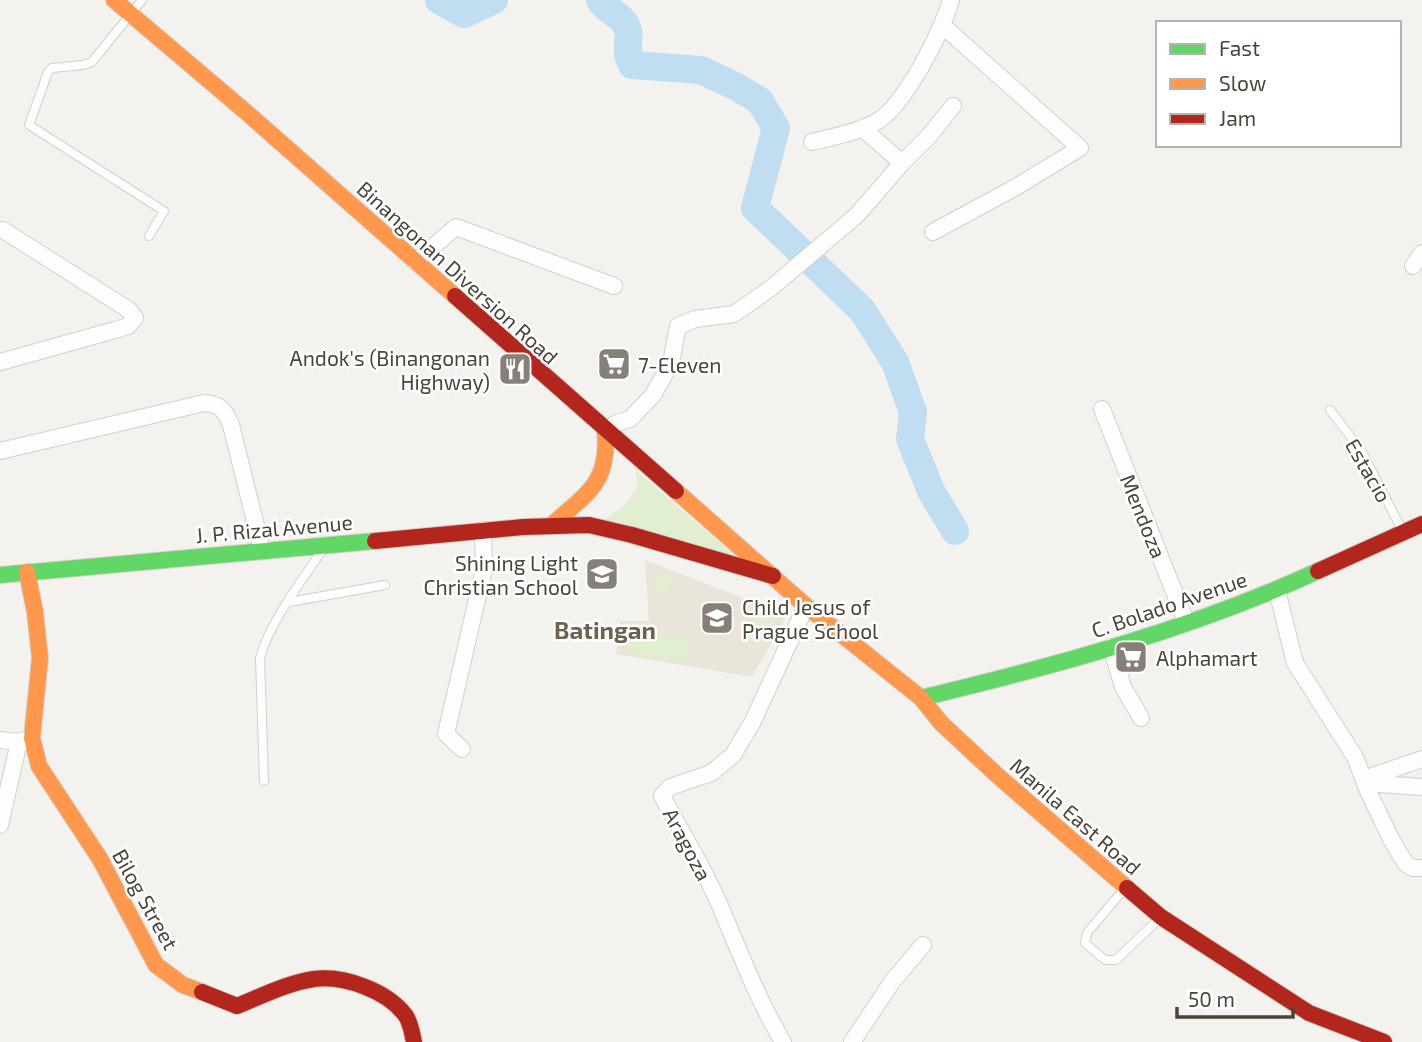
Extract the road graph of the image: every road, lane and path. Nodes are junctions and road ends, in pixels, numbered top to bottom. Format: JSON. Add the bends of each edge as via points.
{"nodes":[{"id":1,"x":114,"y":0,"type":"edge"},
{"id":2,"x":142,"y":0,"type":"edge"},
{"id":3,"x":951,"y":0,"type":"edge"},
{"id":4,"x":131,"y":15,"type":"junction"},
{"id":5,"x":942,"y":25,"type":"junction"},
{"id":6,"x":953,"y":106,"type":"dead end"},
{"id":7,"x":862,"y":128,"type":"junction"},
{"id":8,"x":812,"y":142,"type":"dead end"},
{"id":9,"x":902,"y":163,"type":"junction"},
{"id":10,"x":0,"y":230,"type":"edge"},
{"id":11,"x":933,"y":232,"type":"dead end"},
{"id":12,"x":149,"y":236,"type":"dead end"},
{"id":13,"x":415,"y":262,"type":"junction"},
{"id":14,"x":614,"y":286,"type":"dead end"},
{"id":15,"x":0,"y":362,"type":"edge"},
{"id":16,"x":1102,"y":409,"type":"dead end"},
{"id":17,"x":1330,"y":410,"type":"dead end"},
{"id":18,"x":605,"y":430,"type":"junction"},
{"id":19,"x":0,"y":451,"type":"edge"},
{"id":20,"x":1422,"y":524,"type":"edge"},
{"id":21,"x":552,"y":525,"type":"junction"},
{"id":22,"x":484,"y":530,"type":"junction"},
{"id":23,"x":1404,"y":532,"type":"junction"},
{"id":24,"x":327,"y":544,"type":"junction"},
{"id":25,"x":262,"y":550,"type":"junction"},
{"id":26,"x":27,"y":572,"type":"junction"},
{"id":27,"x":0,"y":575,"type":"edge"},
{"id":28,"x":773,"y":576,"type":"junction"},
{"id":29,"x":385,"y":585,"type":"dead end"},
{"id":30,"x":1277,"y":590,"type":"junction"},
{"id":31,"x":289,"y":602,"type":"junction"},
{"id":32,"x":806,"y":606,"type":"junction"},
{"id":33,"x":1186,"y":622,"type":"junction"},
{"id":34,"x":1111,"y":647,"type":"junction"},
{"id":35,"x":921,"y":698,"type":"junction"},
{"id":36,"x":1140,"y":718,"type":"dead end"},
{"id":37,"x":0,"y":740,"type":"edge"},
{"id":38,"x":26,"y":740,"type":"junction"},
{"id":39,"x":462,"y":749,"type":"dead end"},
{"id":40,"x":1422,"y":759,"type":"edge"},
{"id":41,"x":264,"y":781,"type":"dead end"},
{"id":42,"x":1364,"y":781,"type":"junction"},
{"id":43,"x":1422,"y":787,"type":"edge"},
{"id":44,"x":0,"y":825,"type":"edge"},
{"id":45,"x":1422,"y":868,"type":"edge"},
{"id":46,"x":1126,"y":887,"type":"junction"},
{"id":47,"x":1161,"y":917,"type":"junction"},
{"id":48,"x":923,"y":945,"type":"dead end"},
{"id":49,"x":414,"y":1042,"type":"edge"},
{"id":50,"x":783,"y":1042,"type":"edge"},
{"id":51,"x":852,"y":1042,"type":"edge"},
{"id":52,"x":1384,"y":1042,"type":"edge"}],
"edges":[{"from":1,"to":4,"type":"main road","name":"Binangonan Diversion Road"},
{"from":2,"to":4,"type":"lane"},
{"from":3,"to":5,"type":"street"},
{"from":4,"to":12,"type":"lane","via":[[92,62],[48,72],[29,125],[164,211]]},
{"from":4,"to":13,"type":"main road","name":"Binangonan Diversion Road"},
{"from":5,"to":7,"type":"street","via":[[899,101],[876,123]]},
{"from":5,"to":11,"type":"street","via":[[1080,148]]},
{"from":6,"to":9,"type":"street"},
{"from":7,"to":8,"type":"street"},
{"from":7,"to":9,"type":"street"},
{"from":9,"to":18,"type":"street","via":[[856,215],[749,305],[734,314],[695,319],[678,327],[671,363],[653,395],[630,419]]},
{"from":10,"to":15,"type":"street","via":[[135,318],[116,330]]},
{"from":13,"to":14,"type":"street","via":[[456,227]]},
{"from":13,"to":18,"type":"main road","name":"Binangonan Diversion Road"},
{"from":16,"to":33,"type":"street","name":"Mendoza"},
{"from":17,"to":23,"type":"lane","name":"Estacio","via":[[1362,450]]},
{"from":18,"to":21,"type":"main road","via":[[605,461],[597,484]]},
{"from":18,"to":28,"type":"main road","name":"Binangonan Diversion Road"},
{"from":19,"to":25,"type":"street","via":[[204,403],[217,404],[231,425]]},
{"from":20,"to":23,"type":"main road","name":"C. Bolado Avenue"},
{"from":21,"to":22,"type":"main road","name":"J. P. Rizal Avenue"},
{"from":21,"to":28,"type":"main road","name":"J. P. Rizal Avenue","via":[[589,525]]},
{"from":22,"to":24,"type":"main road","name":"J. P. Rizal Avenue"},
{"from":22,"to":39,"type":"street","via":[[485,569],[446,734]]},
{"from":23,"to":30,"type":"main road","name":"C. Bolado Avenue"},
{"from":24,"to":25,"type":"main road","name":"J. P. Rizal Avenue"},
{"from":24,"to":31,"type":"lane"},
{"from":25,"to":26,"type":"main road","name":"J. P. Rizal Avenue"},
{"from":26,"to":27,"type":"main road","name":"J. P. Rizal Avenue"},
{"from":26,"to":38,"type":"main road","name":"Bilog Street","via":[[40,658]]},
{"from":28,"to":32,"type":"main road","name":"Manila East Road"},
{"from":29,"to":31,"type":"lane"},
{"from":30,"to":33,"type":"main road","name":"C. Bolado Avenue"},
{"from":30,"to":42,"type":"street","via":[[1295,663],[1355,757]]},
{"from":31,"to":41,"type":"lane","via":[[260,658]]},
{"from":32,"to":35,"type":"main road","name":"Manila East Road"},
{"from":32,"to":50,"type":"street","name":"Aragoza","via":[[733,755],[711,774],[670,787],[662,796]]},
{"from":33,"to":34,"type":"main road","name":"C. Bolado Avenue"},
{"from":34,"to":35,"type":"main road","name":"C. Bolado Avenue","via":[[1043,669]]},
{"from":34,"to":36,"type":"street","via":[[1123,687]]},
{"from":35,"to":46,"type":"main road","name":"Manila East Road","via":[[998,776]]},
{"from":37,"to":38,"type":"street"},
{"from":38,"to":44,"type":"street"},
{"from":38,"to":49,"type":"main road","name":"Bilog Street","via":[[100,859],[156,965],[183,985],[237,1006],[317,978],[377,991],[407,1017]]},
{"from":40,"to":42,"type":"street"},
{"from":42,"to":43,"type":"street"},
{"from":42,"to":45,"type":"street","via":[[1406,864]]},
{"from":46,"to":47,"type":"main road","name":"Manila East Road"},
{"from":46,"to":47,"type":"lane","via":[[1087,933],[1085,943],[1105,960],[1116,960]]},
{"from":47,"to":52,"type":"main road","name":"Manila East Road","via":[[1309,1013]]},
{"from":48,"to":51,"type":"street"}]}
